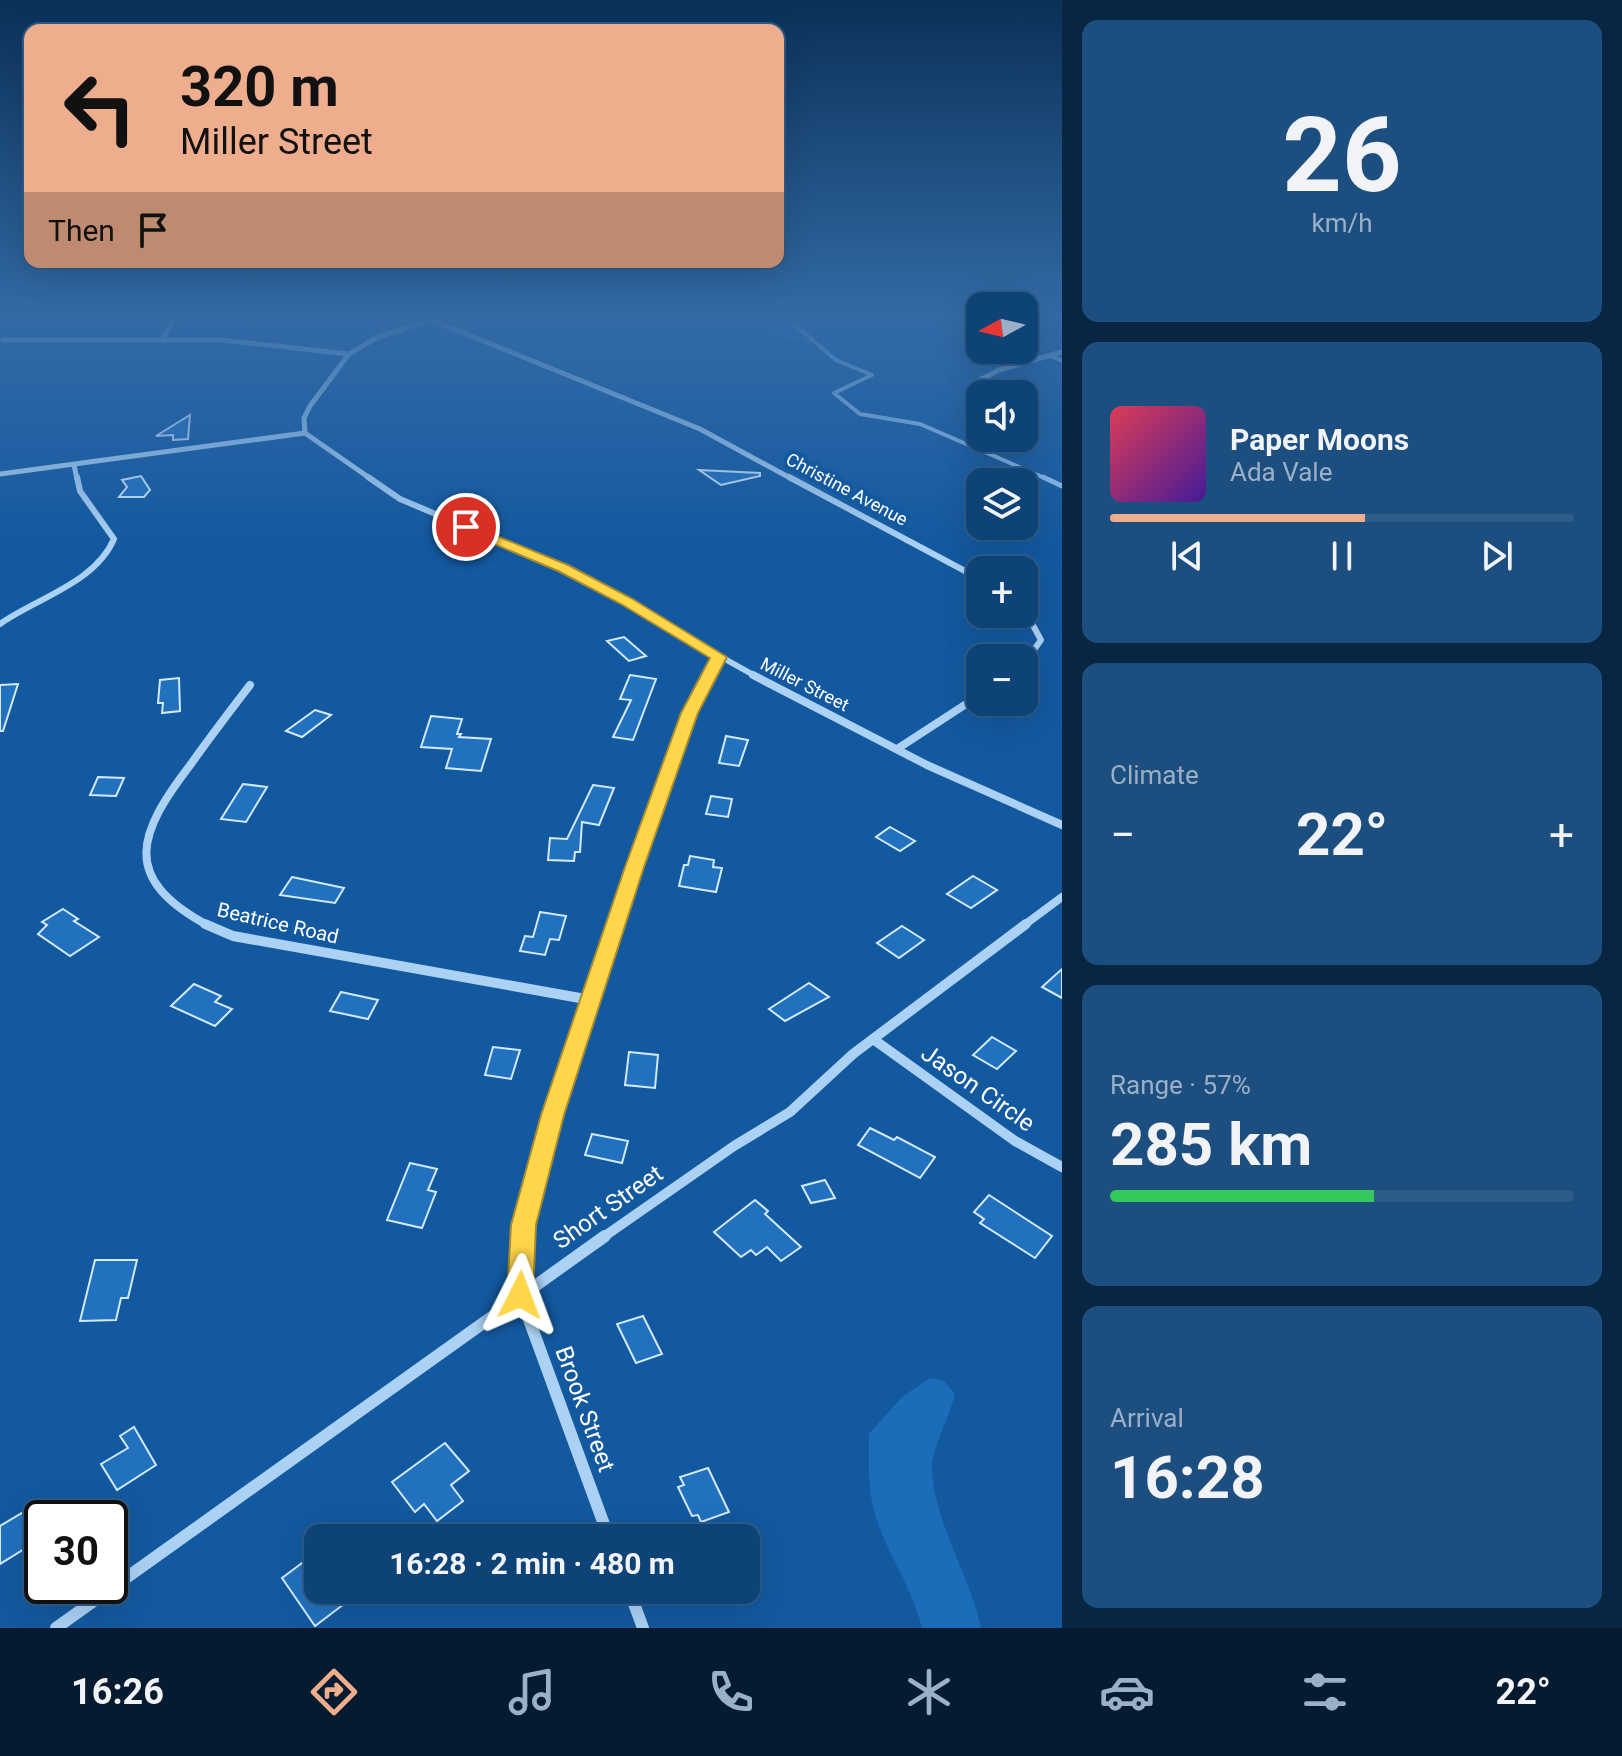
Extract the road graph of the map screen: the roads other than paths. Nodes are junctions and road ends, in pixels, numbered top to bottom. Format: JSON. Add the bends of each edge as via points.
{"nodes":[{"id":1,"x":318,"y":395,"type":"edge"},
{"id":2,"x":617,"y":395,"type":"edge"},
{"id":3,"x":305,"y":433,"type":"junction"},
{"id":4,"x":74,"y":465,"type":"junction"},
{"id":5,"x":0,"y":474,"type":"edge"},
{"id":6,"x":966,"y":572,"type":"edge"},
{"id":7,"x":0,"y":624,"type":"edge"},
{"id":8,"x":719,"y":657,"type":"junction"},
{"id":9,"x":250,"y":685,"type":"dead end"},
{"id":10,"x":966,"y":704,"type":"edge"},
{"id":11,"x":897,"y":749,"type":"junction"},
{"id":12,"x":1062,"y":825,"type":"edge"},
{"id":13,"x":1062,"y":897,"type":"edge"},
{"id":14,"x":591,"y":1000,"type":"junction"},
{"id":15,"x":873,"y":1039,"type":"junction"},
{"id":16,"x":1062,"y":1167,"type":"edge"},
{"id":17,"x":520,"y":1295,"type":"junction"},
{"id":18,"x":604,"y":1524,"type":"edge"},
{"id":19,"x":634,"y":1604,"type":"edge"},
{"id":20,"x":56,"y":1628,"type":"edge"},
{"id":21,"x":643,"y":1628,"type":"edge"}],
"edges":[{"from":1,"to":3,"type":"street","via":[[304,418]]},
{"from":2,"to":6,"type":"street","name":"Christine Avenue","via":[[700,429]]},
{"from":3,"to":4,"type":"street"},
{"from":3,"to":8,"type":"street","name":"Miller Street","via":[[400,499],[563,568]]},
{"from":4,"to":5,"type":"street"},
{"from":4,"to":7,"type":"street","via":[[80,491],[114,539],[113,547],[91,569]]},
{"from":8,"to":11,"type":"street","name":"Miller Street"},
{"from":8,"to":14,"type":"street","name":"Brook Street","via":[[690,713]]},
{"from":9,"to":14,"type":"street","name":"Beatrice Road","via":[[151,822],[146,867],[172,903],[199,923],[233,936]]},
{"from":10,"to":11,"type":"street"},
{"from":11,"to":12,"type":"street","name":"Miller Street"},
{"from":13,"to":15,"type":"street","name":"Short Street"},
{"from":14,"to":17,"type":"street","name":"Brook Street","via":[[523,1225]]},
{"from":15,"to":16,"type":"street","name":"Jason Circle","via":[[1015,1141]]},
{"from":15,"to":17,"type":"street","name":"Short Street","via":[[790,1112]]},
{"from":17,"to":18,"type":"street","name":"Brook Street"},
{"from":17,"to":20,"type":"street","name":"Short Street"},
{"from":19,"to":21,"type":"street"}]}
